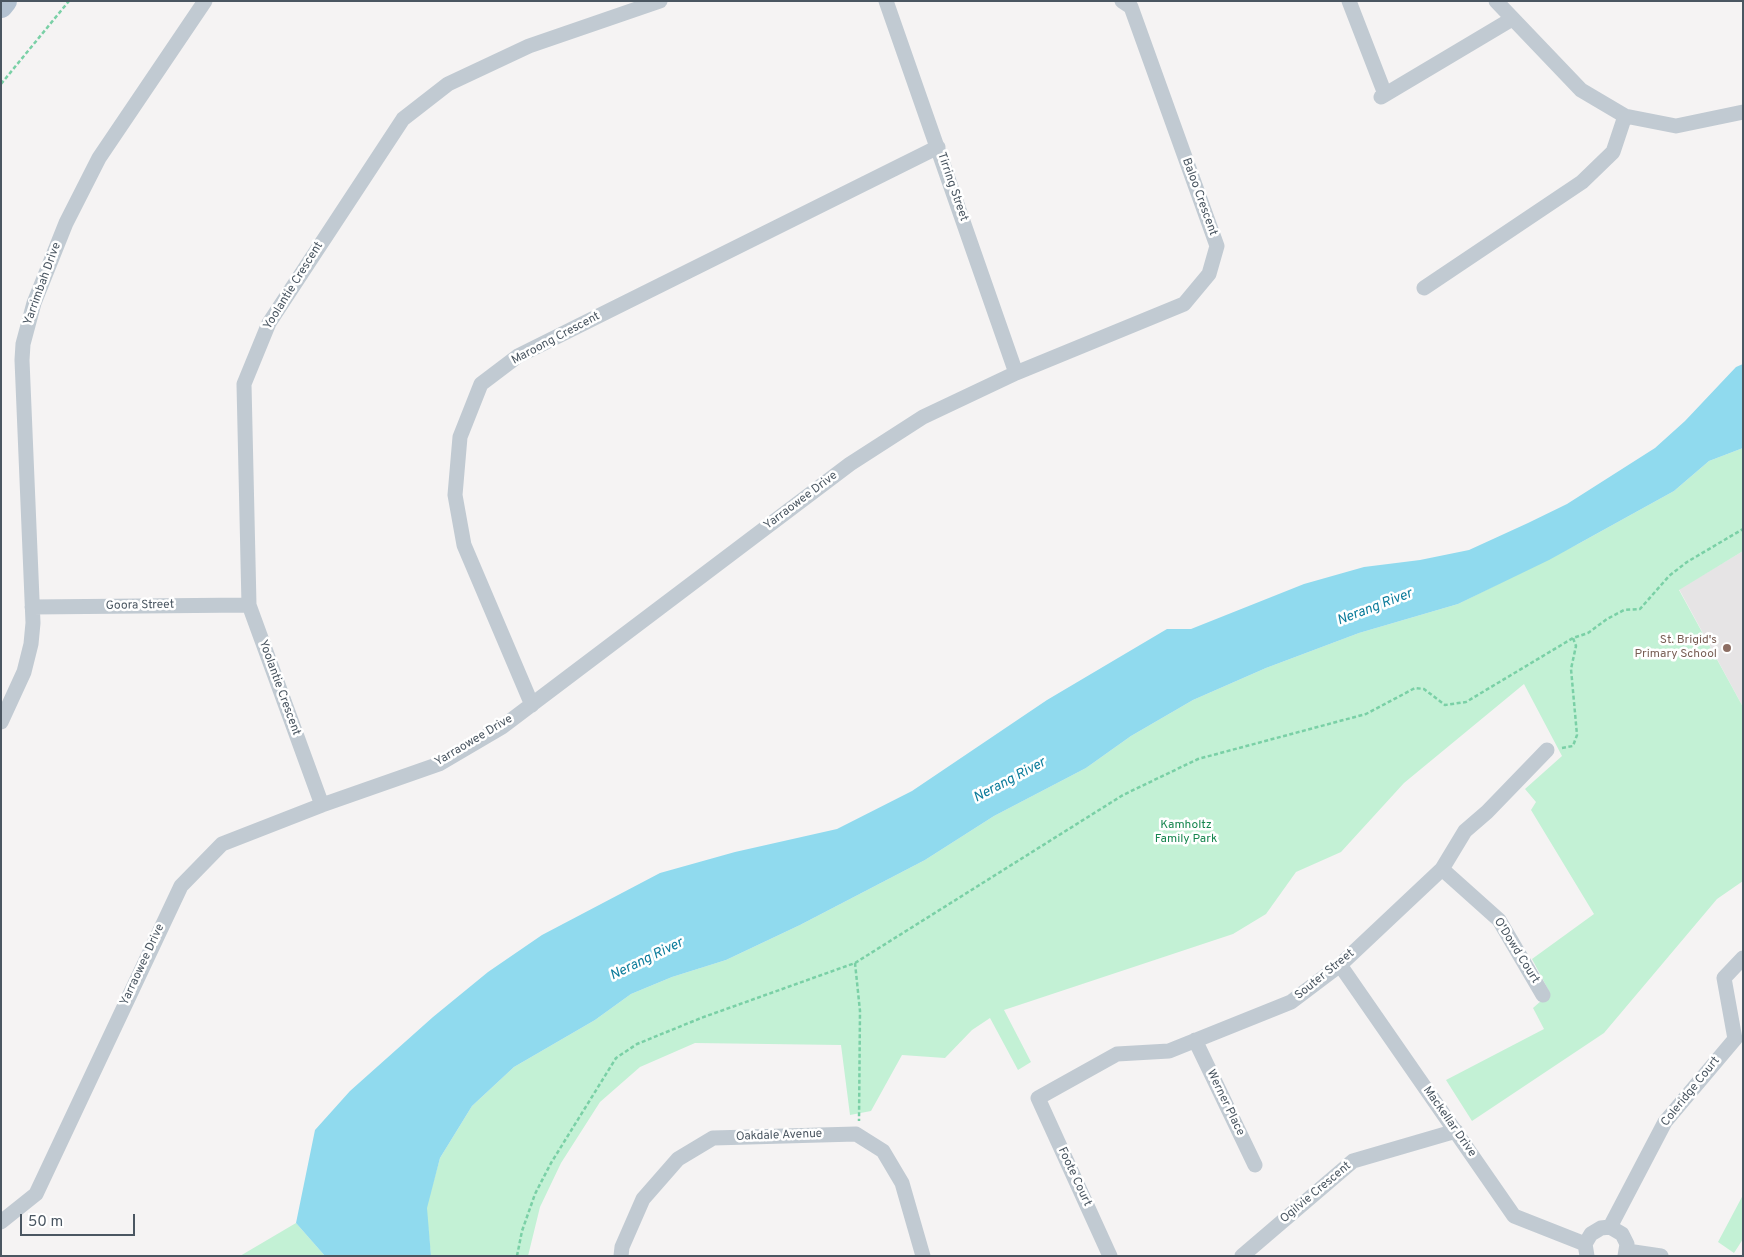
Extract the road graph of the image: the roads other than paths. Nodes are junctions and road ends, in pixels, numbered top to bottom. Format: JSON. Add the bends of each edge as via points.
{"nodes":[{"id":1,"x":5,"y":1,"type":"edge"},
{"id":2,"x":205,"y":1,"type":"edge"},
{"id":3,"x":660,"y":1,"type":"edge"},
{"id":4,"x":886,"y":1,"type":"edge"},
{"id":5,"x":1122,"y":1,"type":"edge"},
{"id":6,"x":1349,"y":1,"type":"edge"},
{"id":7,"x":1496,"y":1,"type":"edge"},
{"id":8,"x":1,"y":6,"type":"edge"},
{"id":9,"x":1512,"y":19,"type":"junction"},
{"id":10,"x":1743,"y":112,"type":"edge"},
{"id":11,"x":1625,"y":116,"type":"junction"},
{"id":12,"x":938,"y":147,"type":"junction"},
{"id":13,"x":1424,"y":288,"type":"dead end"},
{"id":14,"x":1016,"y":373,"type":"junction"},
{"id":15,"x":249,"y":605,"type":"junction"},
{"id":16,"x":32,"y":607,"type":"junction"},
{"id":17,"x":532,"y":705,"type":"junction"},
{"id":18,"x":1,"y":722,"type":"edge"},
{"id":19,"x":1547,"y":750,"type":"road end"},
{"id":20,"x":322,"y":805,"type":"junction"},
{"id":21,"x":1442,"y":869,"type":"junction"},
{"id":22,"x":1743,"y":958,"type":"edge"},
{"id":23,"x":1340,"y":965,"type":"junction"},
{"id":24,"x":1542,"y":995,"type":"dead end"},
{"id":25,"x":1195,"y":1040,"type":"junction"},
{"id":26,"x":1038,"y":1098,"type":"joint"},
{"id":27,"x":1456,"y":1131,"type":"junction"},
{"id":28,"x":1255,"y":1165,"type":"dead end"},
{"id":29,"x":1,"y":1222,"type":"edge"},
{"id":30,"x":1610,"y":1227,"type":"junction"},
{"id":31,"x":1586,"y":1250,"type":"edge"},
{"id":32,"x":1626,"y":1254,"type":"edge"},
{"id":33,"x":621,"y":1256,"type":"edge"},
{"id":34,"x":923,"y":1256,"type":"edge"},
{"id":35,"x":1110,"y":1256,"type":"edge"},
{"id":36,"x":1242,"y":1256,"type":"edge"},
{"id":37,"x":1661,"y":1256,"type":"edge"}],
"edges":[{"from":1,"to":8,"type":"main road"},
{"from":2,"to":16,"type":"street","name":"Yarrimbah Drive","via":[[100,158],[66,223],[34,303],[22,360]]},
{"from":3,"to":15,"type":"street","name":"Yoolantie Crescent","via":[[528,46],[448,84],[403,118],[269,323],[244,384]]},
{"from":4,"to":12,"type":"street","name":"Tirring Street"},
{"from":5,"to":14,"type":"street","name":"Baloo Crescent","via":[[1131,7],[1217,246],[1209,274],[1184,304]]},
{"from":6,"to":9,"type":"street","via":[[1383,96]]},
{"from":7,"to":9,"type":"street"},
{"from":9,"to":11,"type":"street","via":[[1581,90]]},
{"from":10,"to":11,"type":"street","via":[[1676,126]]},
{"from":11,"to":13,"type":"street","via":[[1613,152],[1582,182]]},
{"from":12,"to":14,"type":"street","name":"Tirring Street"},
{"from":12,"to":17,"type":"street","name":"Maroong Crescent","via":[[518,356],[481,384],[460,437],[455,495],[464,545]]},
{"from":14,"to":17,"type":"street","name":"Yarraowee Drive","via":[[924,417],[850,464]]},
{"from":15,"to":16,"type":"street","name":"Goora Street"},
{"from":15,"to":20,"type":"street","name":"Yoolantie Crescent"},
{"from":16,"to":18,"type":"street","name":"Yarrimbah Drive","via":[[31,644],[24,672]]},
{"from":17,"to":20,"type":"street","name":"Yarraowee Drive","via":[[502,727],[439,764]]},
{"from":19,"to":21,"type":"street","name":"Souter Street","via":[[1465,831]]},
{"from":20,"to":29,"type":"street","name":"Yarraowee Drive","via":[[222,844],[181,886],[36,1194]]},
{"from":21,"to":23,"type":"street","name":"Souter Street"},
{"from":21,"to":24,"type":"street","name":"O'Dowd Court","via":[[1499,920]]},
{"from":22,"to":30,"type":"street","name":"Coleridge Court","via":[[1724,978],[1735,1039],[1665,1122]]},
{"from":23,"to":25,"type":"street","name":"Souter Street","via":[[1290,1002]]},
{"from":23,"to":27,"type":"street","name":"Mackellar Drive"},
{"from":25,"to":26,"type":"street","name":"Souter Street","via":[[1169,1051],[1117,1054]]},
{"from":25,"to":28,"type":"street","name":"Werner Place"},
{"from":26,"to":35,"type":"street","name":"Foote Court"},
{"from":27,"to":31,"type":"street","name":"Mackellar Drive","via":[[1514,1216]]},
{"from":27,"to":36,"type":"street","name":"Ogilvie Crescent","via":[[1354,1162]]},
{"from":30,"to":31,"type":"street","via":[[1594,1231]]},
{"from":30,"to":32,"type":"street","via":[[1622,1234],[1627,1244]]},
{"from":32,"to":37,"type":"street"},
{"from":33,"to":34,"type":"street","name":"Oakdale Avenue","via":[[643,1199],[678,1159],[713,1138],[856,1134],[883,1151],[902,1183]]}]}
